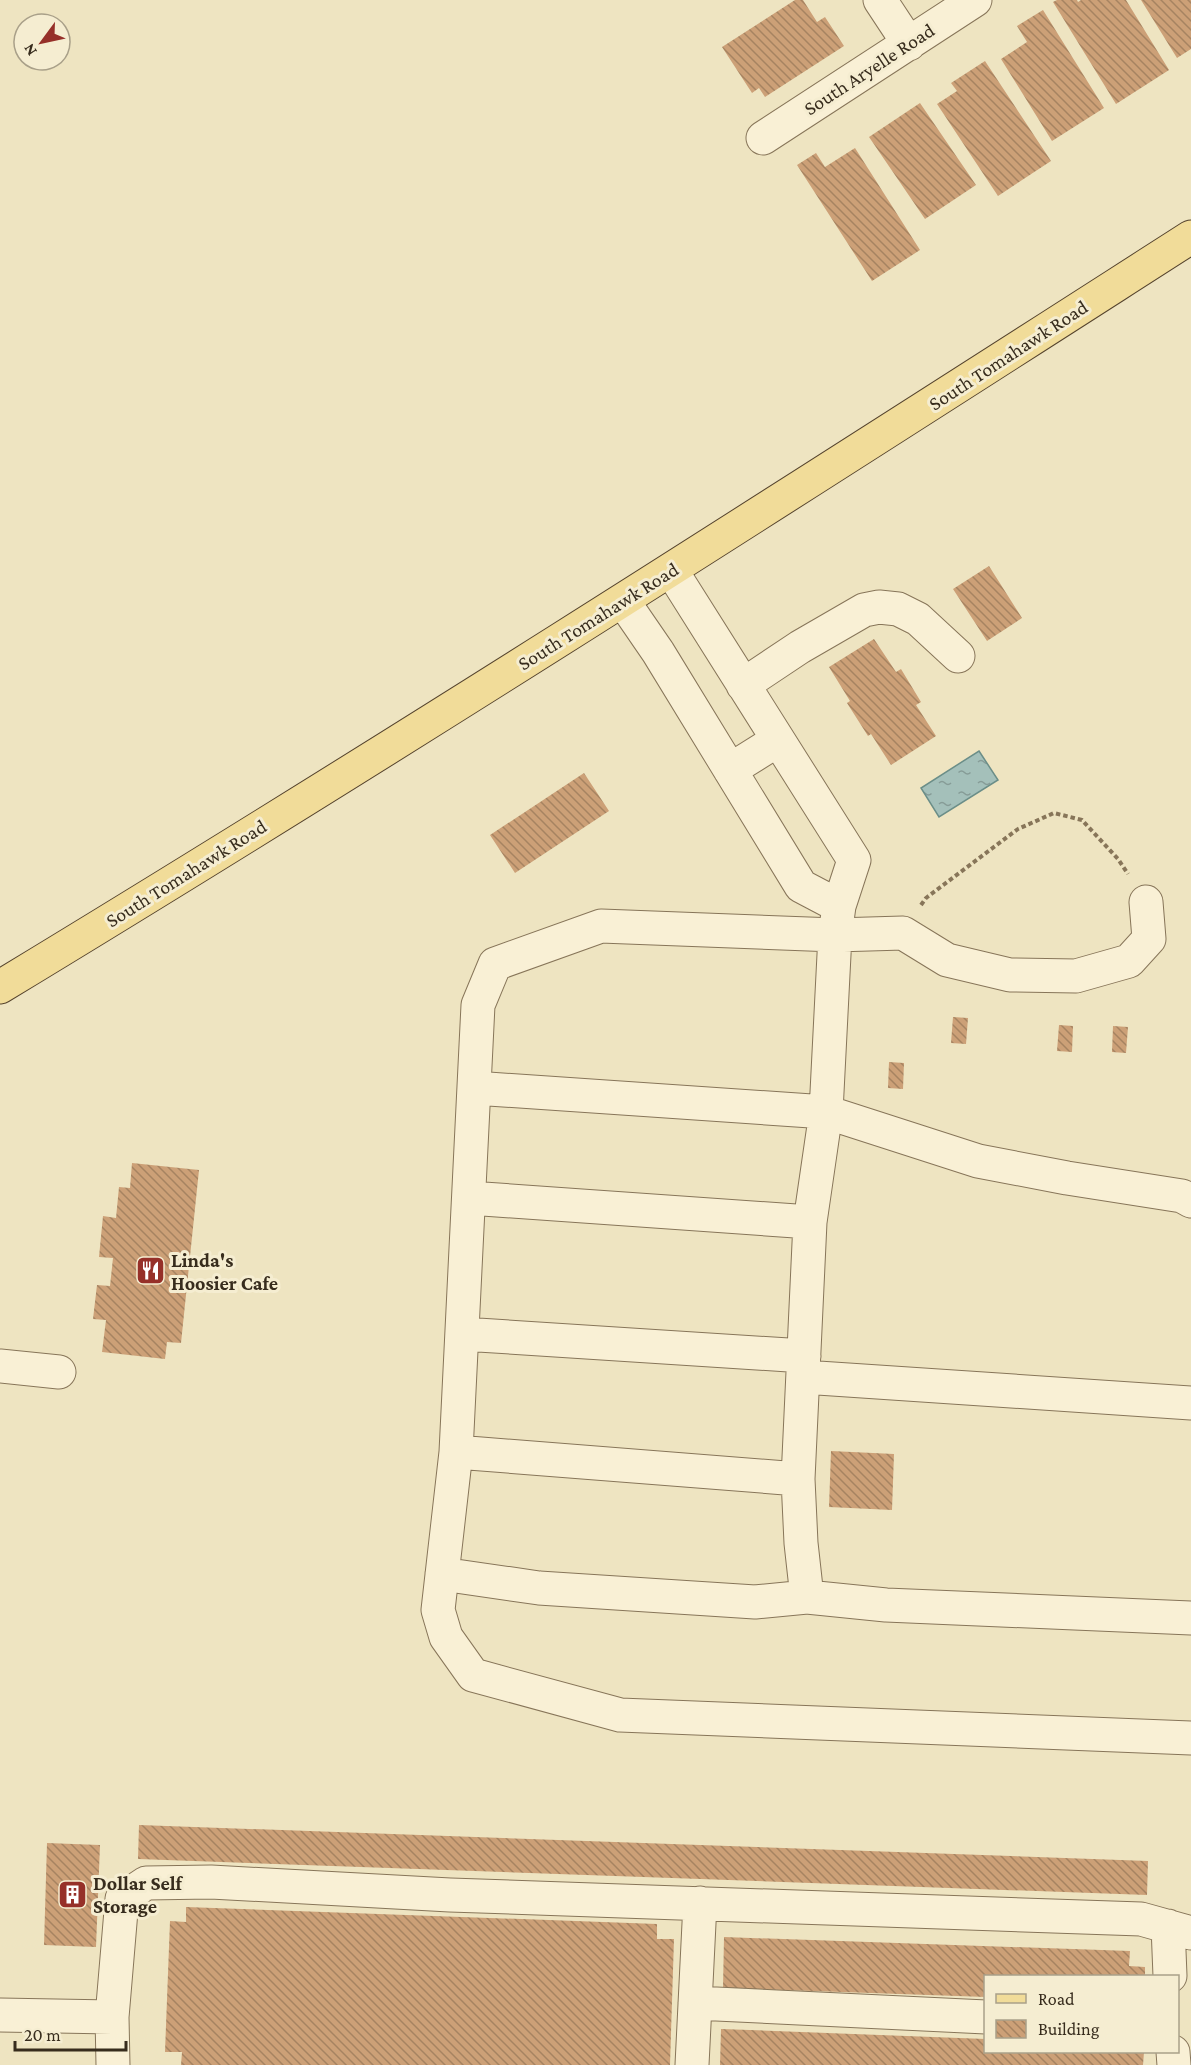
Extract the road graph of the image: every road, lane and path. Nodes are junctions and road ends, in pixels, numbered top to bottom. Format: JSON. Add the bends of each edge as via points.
{"nodes":[{"id":1,"x":880,"y":0,"type":"edge"},
{"id":2,"x":975,"y":0,"type":"edge"},
{"id":3,"x":909,"y":44,"type":"junction"},
{"id":4,"x":764,"y":138,"type":"dead end"},
{"id":5,"x":1191,"y":237,"type":"edge"},
{"id":6,"x":671,"y":570,"type":"junction"},
{"id":7,"x":623,"y":601,"type":"junction"},
{"id":8,"x":958,"y":656,"type":"dead end"},
{"id":9,"x":743,"y":685,"type":"junction"},
{"id":10,"x":778,"y":740,"type":"junction"},
{"id":11,"x":730,"y":770,"type":"junction"},
{"id":12,"x":1146,"y":902,"type":"joint"},
{"id":13,"x":837,"y":921,"type":"junction"},
{"id":14,"x":903,"y":933,"type":"junction"},
{"id":15,"x":0,"y":987,"type":"edge"},
{"id":16,"x":474,"y":1088,"type":"junction"},
{"id":17,"x":826,"y":1112,"type":"junction"},
{"id":18,"x":469,"y":1198,"type":"junction"},
{"id":19,"x":1191,"y":1201,"type":"edge"},
{"id":20,"x":810,"y":1222,"type":"junction"},
{"id":21,"x":462,"y":1334,"type":"junction"},
{"id":22,"x":0,"y":1366,"type":"edge"},
{"id":23,"x":803,"y":1366,"type":"junction"},
{"id":24,"x":59,"y":1372,"type":"dead end"},
{"id":25,"x":1191,"y":1403,"type":"edge"},
{"id":26,"x":456,"y":1452,"type":"junction"},
{"id":27,"x":798,"y":1479,"type":"junction"},
{"id":28,"x":442,"y":1574,"type":"junction"},
{"id":29,"x":807,"y":1597,"type":"junction"},
{"id":30,"x":1191,"y":1618,"type":"edge"},
{"id":31,"x":1191,"y":1738,"type":"edge"},
{"id":32,"x":700,"y":1903,"type":"junction"},
{"id":33,"x":1179,"y":1930,"type":"edge"},
{"id":34,"x":1170,"y":1975,"type":"edge"},
{"id":35,"x":695,"y":2003,"type":"junction"},
{"id":36,"x":0,"y":2015,"type":"edge"},
{"id":37,"x":112,"y":2017,"type":"junction"},
{"id":38,"x":984,"y":2017,"type":"edge"},
{"id":39,"x":113,"y":2065,"type":"edge"},
{"id":40,"x":692,"y":2065,"type":"edge"}],
"edges":[{"from":1,"to":3,"type":"street"},
{"from":2,"to":3,"type":"street","name":"South Aryelle Road"},
{"from":3,"to":4,"type":"street","name":"South Aryelle Road"},
{"from":5,"to":6,"type":"main road","name":"South Tomahawk Road"},
{"from":6,"to":7,"type":"main road","name":"South Tomahawk Road"},
{"from":6,"to":9,"type":"street"},
{"from":7,"to":11,"type":"street"},
{"from":7,"to":15,"type":"main road","name":"South Tomahawk Road"},
{"from":8,"to":9,"type":"street","via":[[918,619],[898,609],[879,607],[855,615]]},
{"from":9,"to":10,"type":"street"},
{"from":10,"to":11,"type":"street"},
{"from":10,"to":13,"type":"street","via":[[854,860]]},
{"from":11,"to":13,"type":"street","via":[[801,886]]},
{"from":12,"to":14,"type":"street","via":[[1149,939],[1129,961],[1076,976],[1010,975],[947,960]]},
{"from":12,"to":14,"type":"path","via":[[1118,859],[1082,820],[1054,813],[1018,829],[926,898]]},
{"from":13,"to":14,"type":"street"},
{"from":13,"to":16,"type":"street","via":[[601,926],[495,964],[478,1005]]},
{"from":13,"to":17,"type":"street"},
{"from":16,"to":17,"type":"street"},
{"from":16,"to":18,"type":"street"},
{"from":17,"to":19,"type":"street","via":[[978,1161],[1182,1196]]},
{"from":17,"to":20,"type":"street"},
{"from":18,"to":20,"type":"street"},
{"from":18,"to":21,"type":"street"},
{"from":20,"to":23,"type":"street"},
{"from":21,"to":23,"type":"street"},
{"from":21,"to":26,"type":"street"},
{"from":22,"to":24,"type":"street"},
{"from":23,"to":25,"type":"street"},
{"from":23,"to":27,"type":"street"},
{"from":26,"to":27,"type":"street"},
{"from":26,"to":28,"type":"street"},
{"from":27,"to":29,"type":"street"},
{"from":28,"to":29,"type":"street","via":[[539,1588],[755,1602]]},
{"from":28,"to":31,"type":"street","via":[[438,1610],[446,1637],[473,1675],[620,1716]]},
{"from":29,"to":30,"type":"street","via":[[886,1605]]},
{"from":32,"to":33,"type":"street","via":[[1142,1919]]},
{"from":32,"to":35,"type":"street"},
{"from":32,"to":37,"type":"street","via":[[211,1882],[146,1883],[122,1899]]},
{"from":33,"to":34,"type":"street"},
{"from":35,"to":38,"type":"street"},
{"from":35,"to":40,"type":"street"},
{"from":36,"to":37,"type":"street"},
{"from":37,"to":39,"type":"street"}]}
